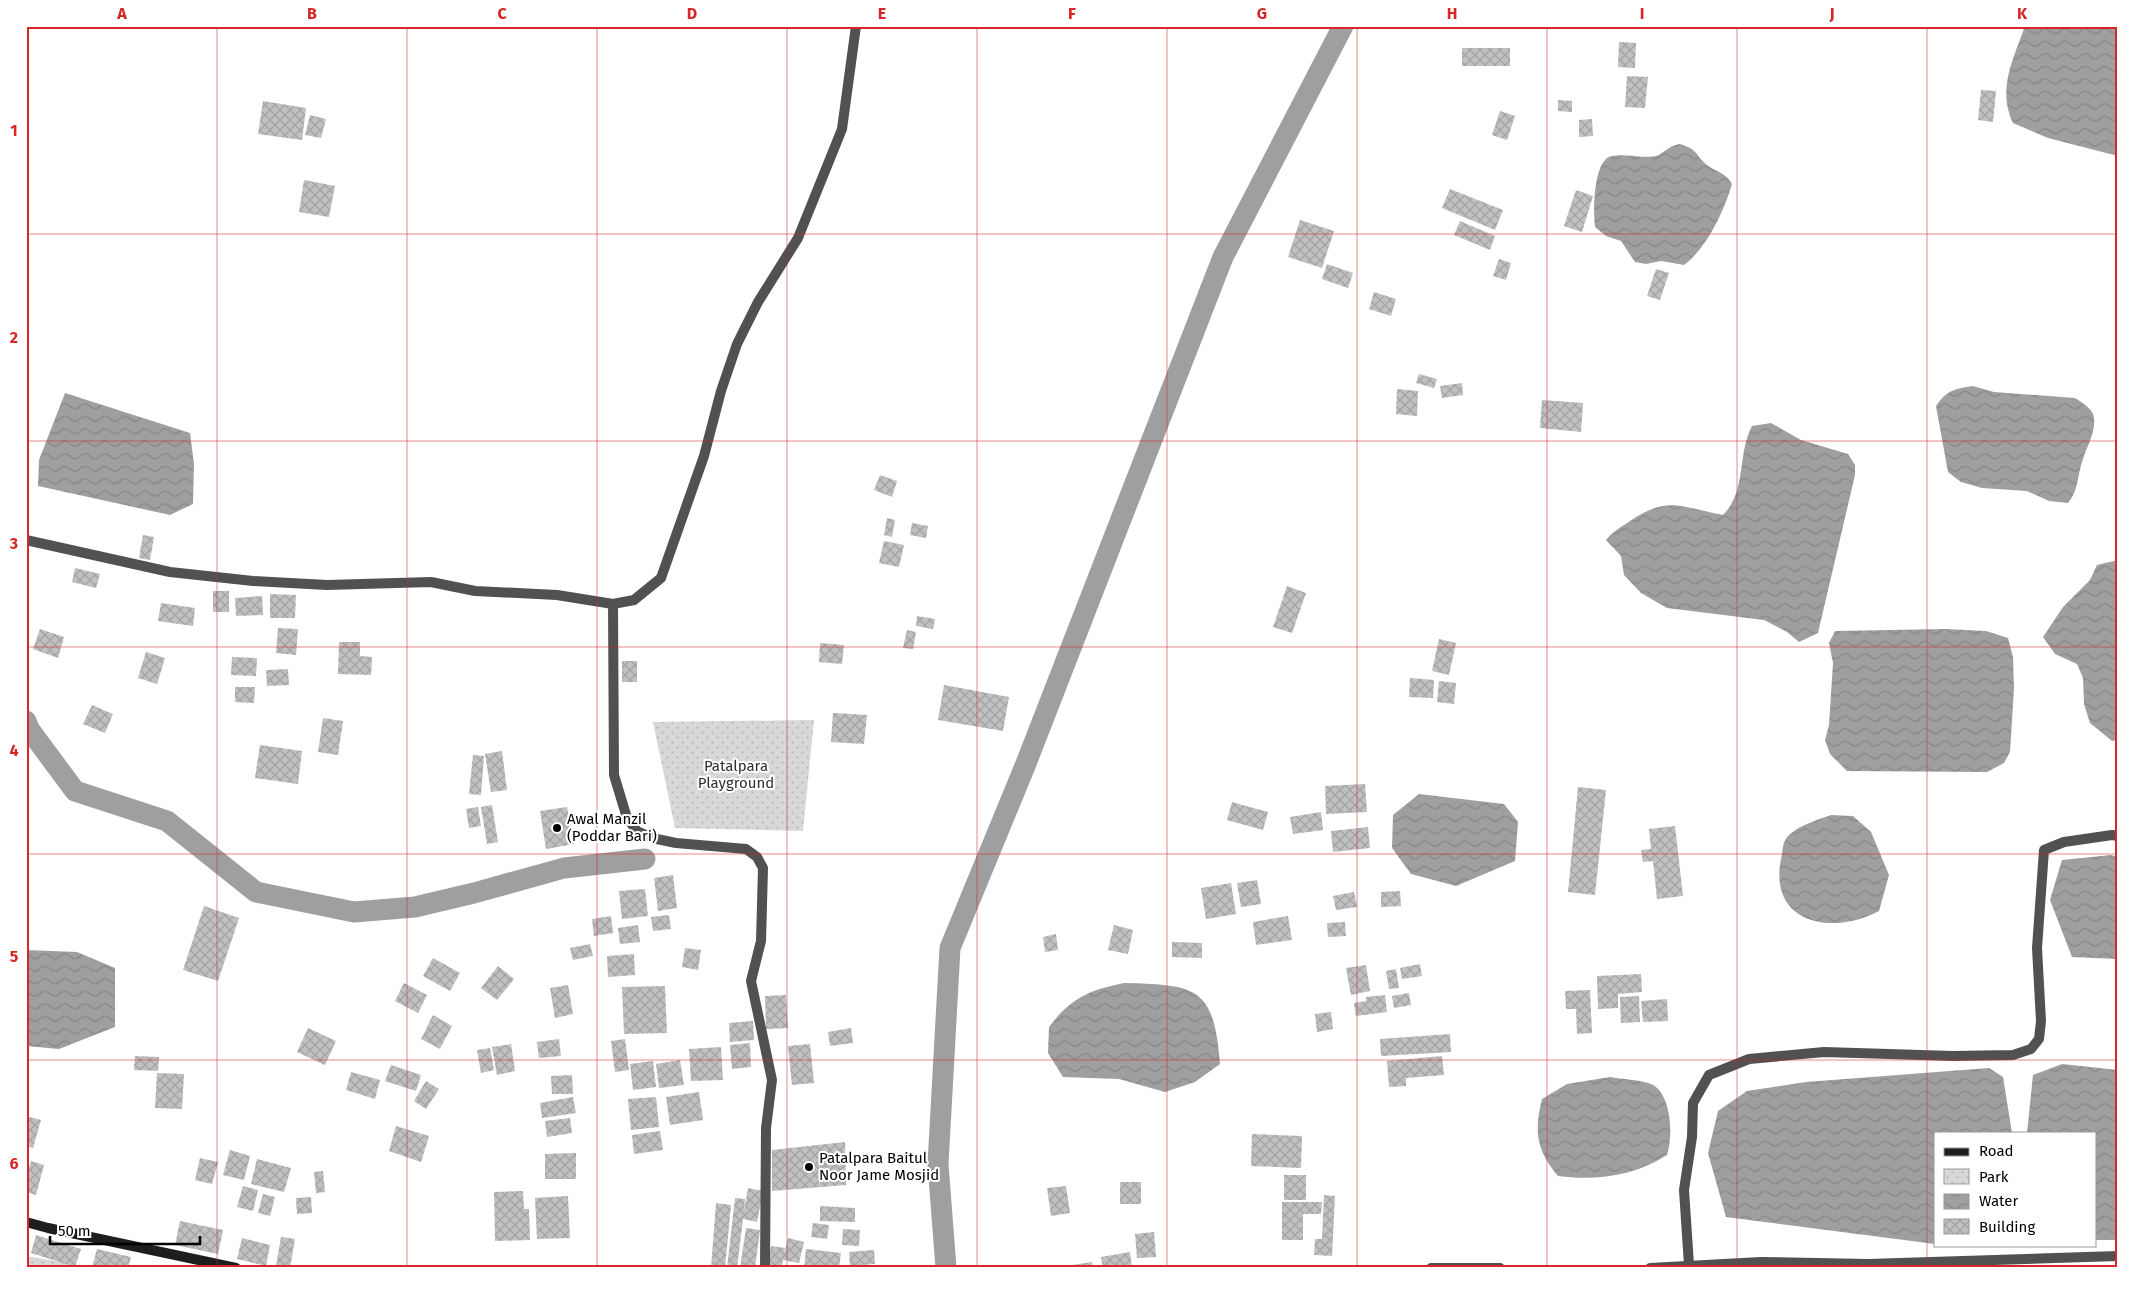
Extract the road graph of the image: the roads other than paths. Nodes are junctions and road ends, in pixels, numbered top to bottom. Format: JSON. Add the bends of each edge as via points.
{"nodes":[{"id":1,"x":856,"y":26,"type":"edge"},
{"id":2,"x":26,"y":540,"type":"edge"},
{"id":3,"x":613,"y":604,"type":"junction"},
{"id":4,"x":2118,"y":836,"type":"edge"},
{"id":5,"x":26,"y":1222,"type":"edge"},
{"id":6,"x":2118,"y":1256,"type":"edge"},
{"id":7,"x":1689,"y":1265,"type":"junction"},
{"id":8,"x":236,"y":1268,"type":"edge"},
{"id":9,"x":765,"y":1268,"type":"edge"},
{"id":10,"x":1431,"y":1268,"type":"edge"},
{"id":11,"x":1500,"y":1268,"type":"edge"},
{"id":12,"x":1650,"y":1268,"type":"edge"}],
"edges":[{"from":1,"to":3,"type":"street","via":[[842,129],[798,238],[758,302],[737,344],[704,456],[661,578],[634,600]]},
{"from":2,"to":3,"type":"street","via":[[170,572],[327,585],[431,582],[475,590],[558,595]]},
{"from":3,"to":9,"type":"street","via":[[614,775],[627,818],[637,831],[652,838],[746,849],[757,858],[762,868],[761,941],[750,981],[772,1080],[766,1128]]},
{"from":4,"to":7,"type":"street","via":[[2064,842],[2044,850],[2037,948],[2041,1021],[2039,1040],[2031,1049],[2012,1055],[1953,1056],[1824,1052],[1749,1059],[1709,1075],[1693,1102],[1692,1137],[1684,1190]]},
{"from":5,"to":8,"type":"main road"},
{"from":6,"to":7,"type":"street","via":[[1868,1264],[1761,1262]]},
{"from":7,"to":12,"type":"street"},
{"from":10,"to":11,"type":"street"}]}
